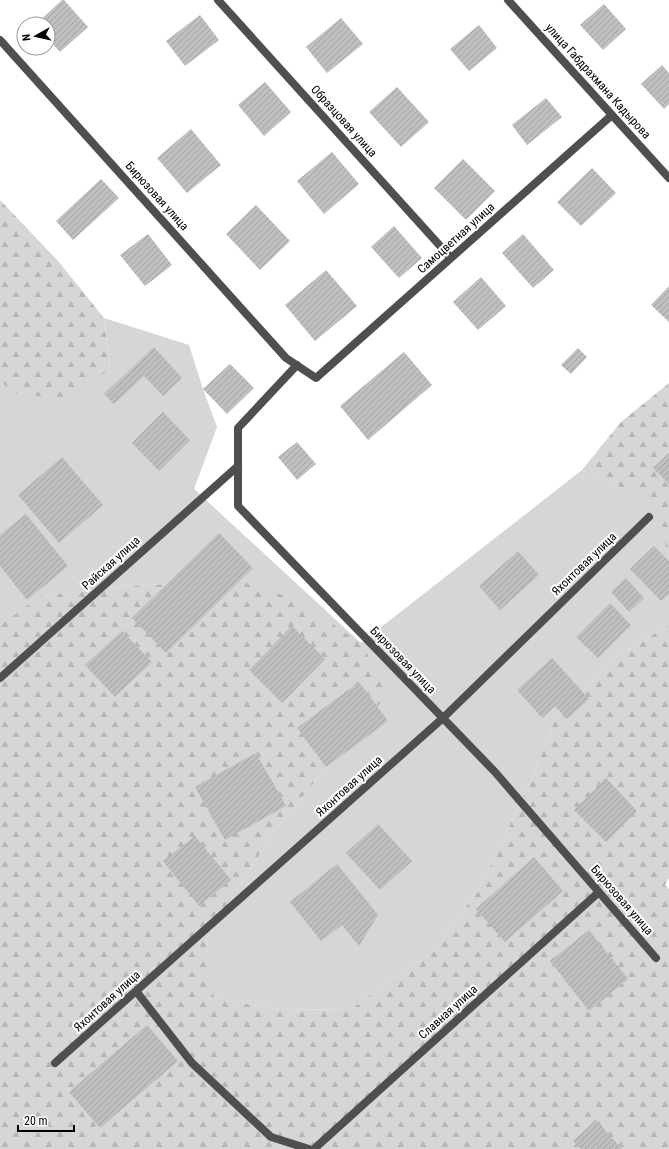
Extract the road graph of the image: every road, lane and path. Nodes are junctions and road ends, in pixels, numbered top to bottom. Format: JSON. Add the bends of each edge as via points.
{"nodes":[{"id":1,"x":218,"y":0,"type":"edge"},
{"id":2,"x":508,"y":0,"type":"edge"},
{"id":3,"x":0,"y":40,"type":"edge"},
{"id":4,"x":612,"y":115,"type":"junction"},
{"id":5,"x":669,"y":178,"type":"edge"},
{"id":6,"x":451,"y":258,"type":"junction"},
{"id":7,"x":297,"y":366,"type":"junction"},
{"id":8,"x":316,"y":378,"type":"joint"},
{"id":9,"x":238,"y":466,"type":"junction"},
{"id":10,"x":649,"y":517,"type":"dead end"},
{"id":11,"x":0,"y":678,"type":"edge"},
{"id":12,"x":443,"y":718,"type":"junction"},
{"id":13,"x":599,"y":892,"type":"junction"},
{"id":14,"x":656,"y":958,"type":"dead end"},
{"id":15,"x":136,"y":991,"type":"junction"},
{"id":16,"x":55,"y":1063,"type":"dead end"},
{"id":17,"x":309,"y":1149,"type":"edge"},
{"id":18,"x":314,"y":1149,"type":"edge"}],
"edges":[{"from":1,"to":6,"type":"street","name":"Образцовая улица"},
{"from":2,"to":4,"type":"street","name":"улица Габдрахмана Кадырова"},
{"from":3,"to":7,"type":"street","name":"Бирюзовая улица","via":[[286,358]]},
{"from":4,"to":5,"type":"street","name":"улица Габдрахмана Кадырова"},
{"from":4,"to":6,"type":"street","name":"Самоцветная улица"},
{"from":6,"to":8,"type":"street","name":"Самоцветная улица"},
{"from":7,"to":8,"type":"street","name":"Бирюзовая улица"},
{"from":7,"to":9,"type":"street","name":"Бирюзовая улица","via":[[238,428]]},
{"from":9,"to":11,"type":"street","name":"Райская улица"},
{"from":9,"to":12,"type":"street","name":"Бирюзовая улица","via":[[238,506]]},
{"from":10,"to":12,"type":"street","name":"Яхонтовая улица"},
{"from":12,"to":13,"type":"street","name":"Бирюзовая улица","via":[[495,772]]},
{"from":12,"to":15,"type":"street","name":"Яхонтовая улица"},
{"from":13,"to":14,"type":"street","name":"Бирюзовая улица"},
{"from":13,"to":18,"type":"street","name":"Славная улица"},
{"from":15,"to":16,"type":"street","name":"Яхонтовая улица"},
{"from":15,"to":17,"type":"street","via":[[192,1063],[271,1136]]}]}
